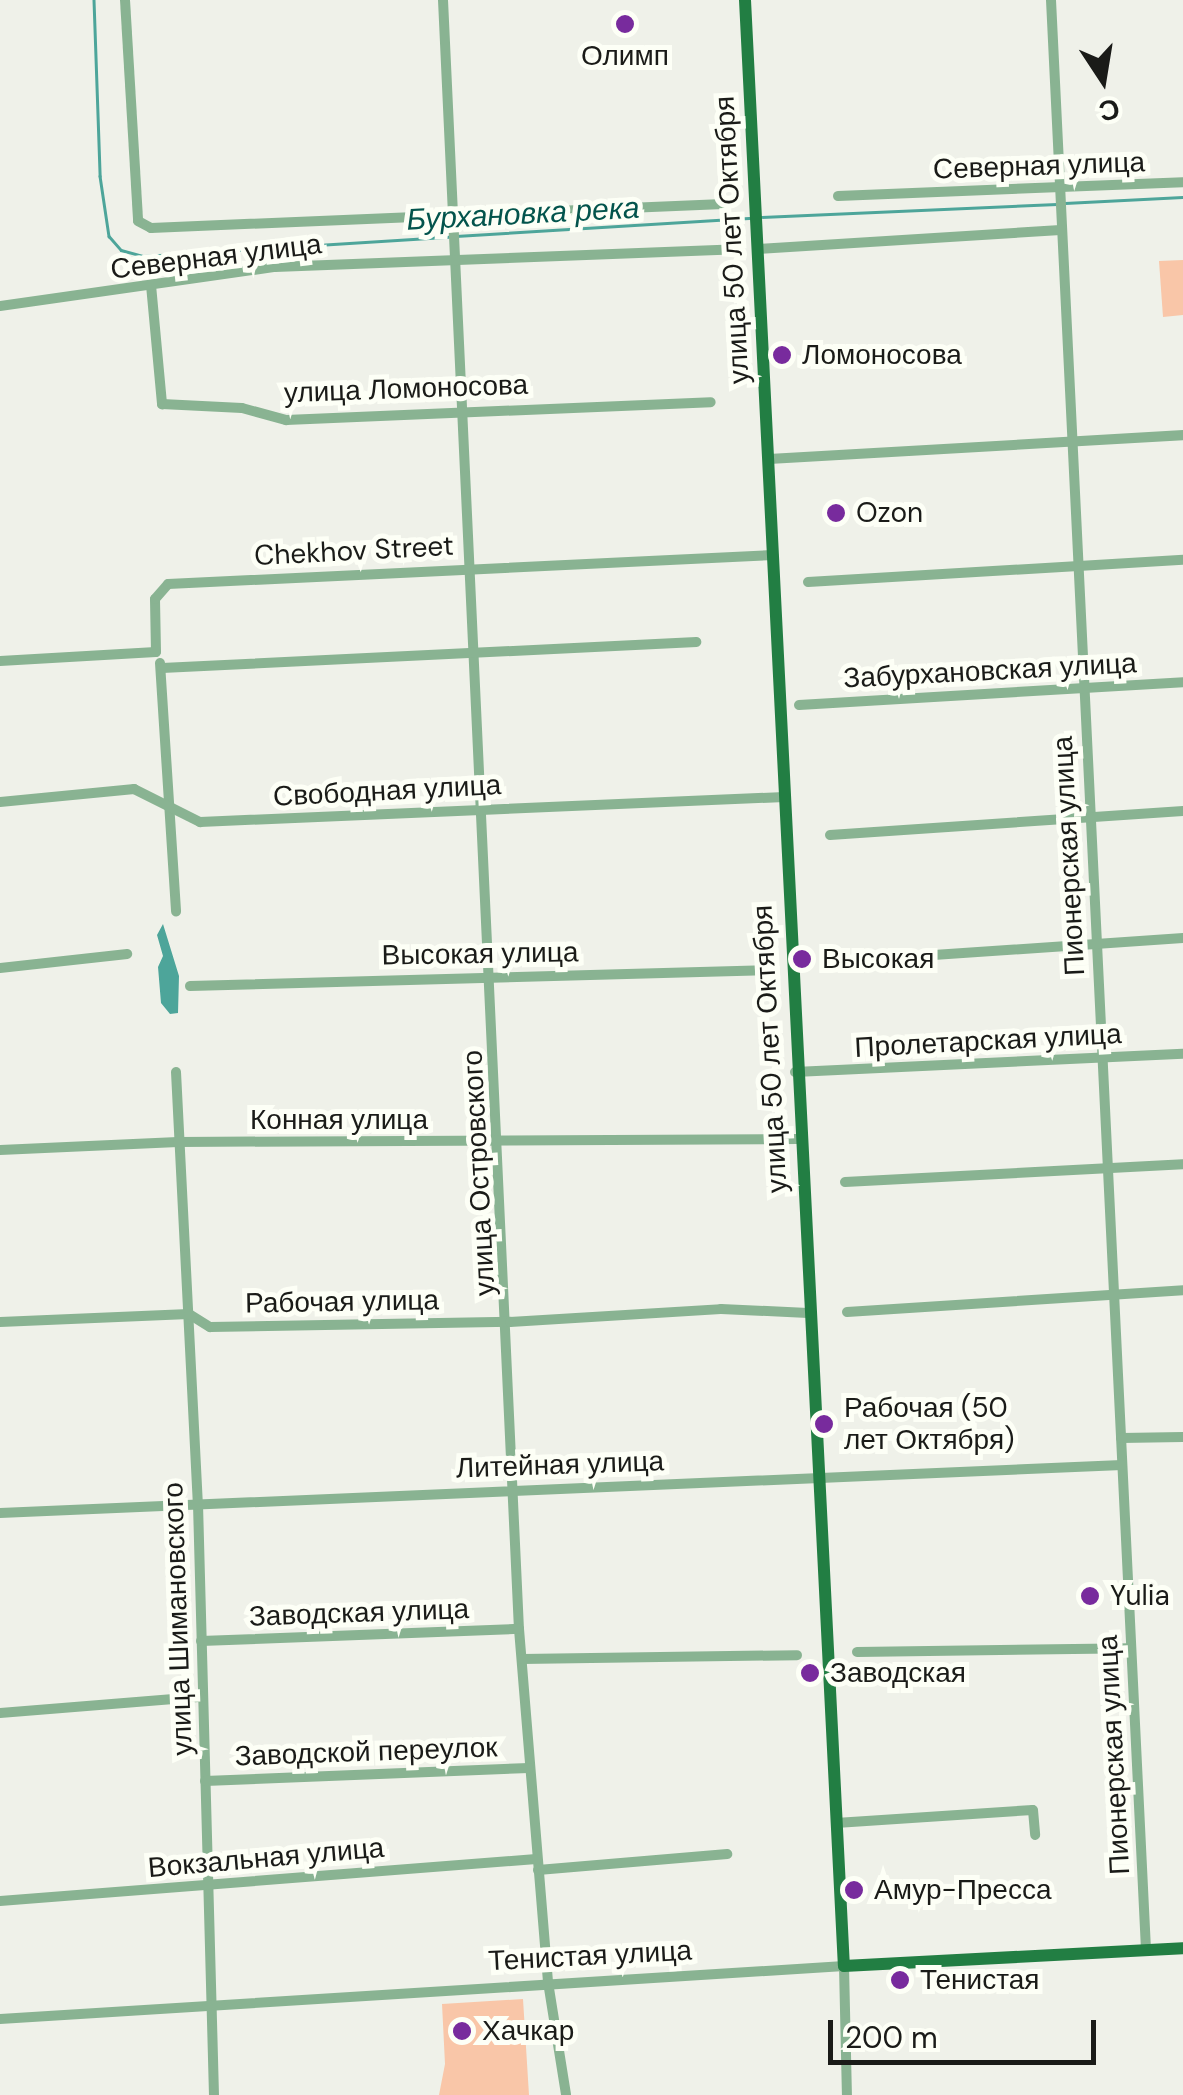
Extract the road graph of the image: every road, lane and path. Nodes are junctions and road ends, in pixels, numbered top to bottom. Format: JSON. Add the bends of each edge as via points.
{"nodes":[{"id":1,"x":125,"y":0,"type":"edge"},
{"id":2,"x":443,"y":0,"type":"edge"},
{"id":3,"x":745,"y":0,"type":"edge"},
{"id":4,"x":1051,"y":0,"type":"edge"},
{"id":5,"x":1183,"y":182,"type":"edge"},
{"id":6,"x":1058,"y":189,"type":"junction"},
{"id":7,"x":838,"y":196,"type":"dead end"},
{"id":8,"x":723,"y":204,"type":"dead end"},
{"id":9,"x":453,"y":216,"type":"junction"},
{"id":10,"x":1060,"y":230,"type":"junction"},
{"id":11,"x":758,"y":248,"type":"junction"},
{"id":12,"x":737,"y":249,"type":"dead end"},
{"id":13,"x":455,"y":262,"type":"junction"},
{"id":14,"x":152,"y":285,"type":"junction"},
{"id":15,"x":0,"y":306,"type":"edge"},
{"id":16,"x":711,"y":402,"type":"dead end"},
{"id":17,"x":464,"y":412,"type":"junction"},
{"id":18,"x":1183,"y":435,"type":"edge"},
{"id":19,"x":1070,"y":442,"type":"junction"},
{"id":20,"x":769,"y":460,"type":"junction"},
{"id":21,"x":773,"y":556,"type":"junction"},
{"id":22,"x":1183,"y":560,"type":"edge"},
{"id":23,"x":470,"y":567,"type":"junction"},
{"id":24,"x":1077,"y":568,"type":"junction"},
{"id":25,"x":808,"y":582,"type":"dead end"},
{"id":26,"x":696,"y":642,"type":"dead end"},
{"id":27,"x":156,"y":652,"type":"junction"},
{"id":28,"x":476,"y":653,"type":"junction"},
{"id":29,"x":0,"y":661,"type":"edge"},
{"id":30,"x":162,"y":668,"type":"junction"},
{"id":31,"x":1183,"y":682,"type":"edge"},
{"id":32,"x":1083,"y":689,"type":"junction"},
{"id":33,"x":799,"y":705,"type":"dead end"},
{"id":34,"x":784,"y":797,"type":"junction"},
{"id":35,"x":0,"y":802,"type":"edge"},
{"id":36,"x":169,"y":805,"type":"junction"},
{"id":37,"x":486,"y":808,"type":"junction"},
{"id":38,"x":1183,"y":811,"type":"edge"},
{"id":39,"x":1089,"y":817,"type":"junction"},
{"id":40,"x":830,"y":834,"type":"dead end"},
{"id":41,"x":176,"y":911,"type":"dead end"},
{"id":42,"x":1183,"y":938,"type":"edge"},
{"id":43,"x":1096,"y":944,"type":"junction"},
{"id":44,"x":127,"y":954,"type":"dead end"},
{"id":45,"x":831,"y":962,"type":"dead end"},
{"id":46,"x":0,"y":968,"type":"edge"},
{"id":47,"x":772,"y":970,"type":"dead end"},
{"id":48,"x":492,"y":976,"type":"junction"},
{"id":49,"x":190,"y":986,"type":"dead end"},
{"id":50,"x":1183,"y":1054,"type":"edge"},
{"id":51,"x":1102,"y":1059,"type":"junction"},
{"id":52,"x":176,"y":1072,"type":"dead end"},
{"id":53,"x":795,"y":1072,"type":"junction"},
{"id":54,"x":798,"y":1139,"type":"junction"},
{"id":55,"x":178,"y":1142,"type":"junction"},
{"id":56,"x":501,"y":1143,"type":"junction"},
{"id":57,"x":0,"y":1150,"type":"edge"},
{"id":58,"x":1183,"y":1164,"type":"edge"},
{"id":59,"x":1107,"y":1168,"type":"junction"},
{"id":60,"x":845,"y":1182,"type":"dead end"},
{"id":61,"x":1183,"y":1290,"type":"edge"},
{"id":62,"x":1113,"y":1293,"type":"junction"},
{"id":63,"x":847,"y":1312,"type":"dead end"},
{"id":64,"x":808,"y":1313,"type":"junction"},
{"id":65,"x":189,"y":1314,"type":"junction"},
{"id":66,"x":0,"y":1322,"type":"edge"},
{"id":67,"x":510,"y":1322,"type":"junction"},
{"id":68,"x":1183,"y":1437,"type":"edge"},
{"id":69,"x":1120,"y":1438,"type":"junction"},
{"id":70,"x":1122,"y":1464,"type":"junction"},
{"id":71,"x":817,"y":1479,"type":"junction"},
{"id":72,"x":515,"y":1488,"type":"junction"},
{"id":73,"x":198,"y":1504,"type":"junction"},
{"id":74,"x":0,"y":1513,"type":"edge"},
{"id":75,"x":520,"y":1629,"type":"junction"},
{"id":76,"x":200,"y":1641,"type":"junction"},
{"id":77,"x":1131,"y":1648,"type":"junction"},
{"id":78,"x":857,"y":1652,"type":"dead end"},
{"id":79,"x":797,"y":1654,"type":"dead end"},
{"id":80,"x":522,"y":1658,"type":"junction"},
{"id":81,"x":201,"y":1697,"type":"junction"},
{"id":82,"x":0,"y":1712,"type":"edge"},
{"id":83,"x":529,"y":1768,"type":"junction"},
{"id":84,"x":205,"y":1781,"type":"junction"},
{"id":85,"x":836,"y":1823,"type":"junction"},
{"id":86,"x":1035,"y":1835,"type":"dead end"},
{"id":87,"x":726,"y":1854,"type":"dead end"},
{"id":88,"x":537,"y":1864,"type":"junction"},
{"id":89,"x":208,"y":1886,"type":"junction"},
{"id":90,"x":0,"y":1901,"type":"edge"},
{"id":91,"x":1183,"y":1948,"type":"edge"},
{"id":92,"x":1146,"y":1950,"type":"junction"},
{"id":93,"x":844,"y":1966,"type":"junction"},
{"id":94,"x":548,"y":1982,"type":"junction"},
{"id":95,"x":211,"y":2006,"type":"junction"},
{"id":96,"x":0,"y":2018,"type":"edge"},
{"id":97,"x":214,"y":2095,"type":"edge"},
{"id":98,"x":566,"y":2095,"type":"edge"},
{"id":99,"x":847,"y":2095,"type":"edge"}],
"edges":[{"from":1,"to":9,"type":"street","via":[[138,221],[151,228]]},
{"from":2,"to":9,"type":"street","name":"улица Островского"},
{"from":3,"to":11,"type":"main road","name":"улица 50 лет Октября"},
{"from":4,"to":6,"type":"street","name":"Пионерская улица"},
{"from":5,"to":6,"type":"street","name":"Северная улица"},
{"from":6,"to":7,"type":"street","name":"Северная улица"},
{"from":6,"to":10,"type":"street","name":"Пионерская улица"},
{"from":8,"to":9,"type":"street"},
{"from":9,"to":13,"type":"street","name":"улица Островского"},
{"from":10,"to":11,"type":"street"},
{"from":10,"to":19,"type":"street","name":"Пионерская улица"},
{"from":11,"to":20,"type":"main road","name":"улица 50 лет Октября"},
{"from":12,"to":13,"type":"street","name":"Северная улица"},
{"from":13,"to":14,"type":"street","name":"Северная улица","via":[[275,267]]},
{"from":13,"to":17,"type":"street","name":"улица Островского"},
{"from":14,"to":15,"type":"street","name":"Северная улица"},
{"from":14,"to":17,"type":"street","name":"улица Ломоносова","via":[[162,404],[242,408],[286,420]]},
{"from":16,"to":17,"type":"street","name":"улица Ломоносова"},
{"from":17,"to":23,"type":"street","name":"улица Островского"},
{"from":18,"to":19,"type":"street"},
{"from":19,"to":20,"type":"street"},
{"from":19,"to":24,"type":"street","name":"Пионерская улица"},
{"from":20,"to":21,"type":"main road","name":"улица 50 лет Октября"},
{"from":21,"to":23,"type":"street","name":"Chekhov Street"},
{"from":21,"to":34,"type":"main road","name":"улица 50 лет Октября"},
{"from":22,"to":24,"type":"street"},
{"from":23,"to":27,"type":"street","name":"Chekhov Street","via":[[168,584],[155,599]]},
{"from":23,"to":28,"type":"street","name":"улица Островского"},
{"from":24,"to":25,"type":"street"},
{"from":24,"to":32,"type":"street","name":"Пионерская улица"},
{"from":26,"to":28,"type":"street"},
{"from":27,"to":29,"type":"street"},
{"from":27,"to":30,"type":"street","name":"Chekhov Street"},
{"from":28,"to":30,"type":"street"},
{"from":28,"to":37,"type":"street","name":"улица Островского"},
{"from":30,"to":36,"type":"street","name":"Chekhov Street"},
{"from":31,"to":32,"type":"street","name":"Забурхановская улица"},
{"from":32,"to":33,"type":"street","name":"Забурхановская улица"},
{"from":32,"to":39,"type":"street","name":"Пионерская улица"},
{"from":34,"to":37,"type":"street","name":"Свободная улица"},
{"from":34,"to":53,"type":"main road","name":"улица 50 лет Октября"},
{"from":35,"to":36,"type":"street","name":"Свободная улица","via":[[134,789]]},
{"from":36,"to":37,"type":"street","name":"Свободная улица","via":[[200,822]]},
{"from":36,"to":41,"type":"street","name":"Chekhov Street"},
{"from":37,"to":48,"type":"street","name":"улица Островского"},
{"from":38,"to":39,"type":"street"},
{"from":39,"to":40,"type":"street"},
{"from":39,"to":43,"type":"street","name":"Пионерская улица"},
{"from":42,"to":43,"type":"street"},
{"from":43,"to":45,"type":"street"},
{"from":43,"to":51,"type":"street","name":"Пионерская улица"},
{"from":44,"to":46,"type":"street"},
{"from":47,"to":48,"type":"street","name":"Высокая улица"},
{"from":48,"to":49,"type":"street","name":"Высокая улица"},
{"from":48,"to":56,"type":"street","name":"улица Островского"},
{"from":50,"to":51,"type":"street","name":"Пролетарская улица"},
{"from":51,"to":53,"type":"street","name":"Пролетарская улица"},
{"from":51,"to":59,"type":"street","name":"Пионерская улица"},
{"from":52,"to":55,"type":"street","name":"улица Шимановского"},
{"from":53,"to":54,"type":"main road","name":"улица 50 лет Октября"},
{"from":54,"to":56,"type":"street","name":"Конная улица"},
{"from":54,"to":64,"type":"main road","name":"улица 50 лет Октября"},
{"from":55,"to":56,"type":"street","name":"Конная улица"},
{"from":55,"to":57,"type":"street","name":"Конная улица"},
{"from":55,"to":65,"type":"street","name":"улица Шимановского"},
{"from":56,"to":67,"type":"street","name":"улица Островского"},
{"from":58,"to":59,"type":"street"},
{"from":59,"to":60,"type":"street"},
{"from":59,"to":62,"type":"street","name":"Пионерская улица"},
{"from":61,"to":62,"type":"street"},
{"from":62,"to":63,"type":"street"},
{"from":62,"to":69,"type":"street","name":"Пионерская улица"},
{"from":64,"to":67,"type":"street","name":"Рабочая улица","via":[[721,1309]]},
{"from":64,"to":71,"type":"main road","name":"улица 50 лет Октября"},
{"from":65,"to":66,"type":"street","name":"Рабочая улица"},
{"from":65,"to":67,"type":"street","name":"Рабочая улица","via":[[210,1327]]},
{"from":65,"to":73,"type":"street","name":"улица Шимановского"},
{"from":67,"to":72,"type":"street","name":"улица Островского"},
{"from":68,"to":69,"type":"street"},
{"from":69,"to":70,"type":"street","name":"Пионерская улица"},
{"from":70,"to":71,"type":"street","name":"Литейная улица"},
{"from":70,"to":77,"type":"street","name":"Пионерская улица"},
{"from":71,"to":72,"type":"street","name":"Литейная улица"},
{"from":71,"to":85,"type":"main road","name":"улица 50 лет Октября"},
{"from":72,"to":73,"type":"street","name":"Литейная улица"},
{"from":72,"to":75,"type":"street","name":"улица Островского"},
{"from":73,"to":74,"type":"street","name":"Литейная улица"},
{"from":73,"to":76,"type":"street","name":"улица Шимановского"},
{"from":75,"to":76,"type":"street","name":"Заводская улица"},
{"from":75,"to":80,"type":"street","name":"улица Островского"},
{"from":76,"to":81,"type":"street","name":"улица Шимановского"},
{"from":77,"to":78,"type":"street"},
{"from":77,"to":92,"type":"street","name":"Пионерская улица"},
{"from":79,"to":80,"type":"street"},
{"from":80,"to":83,"type":"street","name":"улица Островского"},
{"from":81,"to":82,"type":"street"},
{"from":81,"to":84,"type":"street","name":"улица Шимановского"},
{"from":83,"to":84,"type":"street","name":"Заводской переулок"},
{"from":83,"to":88,"type":"street","name":"улица Островского"},
{"from":84,"to":89,"type":"street","name":"улица Шимановского"},
{"from":85,"to":86,"type":"street","via":[[1033,1810]]},
{"from":85,"to":93,"type":"main road","name":"улица 50 лет Октября"},
{"from":87,"to":88,"type":"street","name":"Вокзальная улица"},
{"from":88,"to":89,"type":"street","name":"Вокзальная улица"},
{"from":88,"to":94,"type":"street","name":"улица Островского"},
{"from":89,"to":90,"type":"street","name":"Вокзальная улица"},
{"from":89,"to":95,"type":"street","name":"улица Шимановского"},
{"from":91,"to":92,"type":"main road","name":"Тенистая улица"},
{"from":92,"to":93,"type":"main road","name":"Тенистая улица"},
{"from":93,"to":94,"type":"street","name":"Тенистая улица"},
{"from":93,"to":99,"type":"street","name":"улица 50 лет Октября"},
{"from":94,"to":95,"type":"street","name":"Тенистая улица"},
{"from":94,"to":98,"type":"street","name":"улица Островского"},
{"from":95,"to":96,"type":"street","name":"Тенистая улица"},
{"from":95,"to":97,"type":"street","name":"улица Шимановского"}]}
